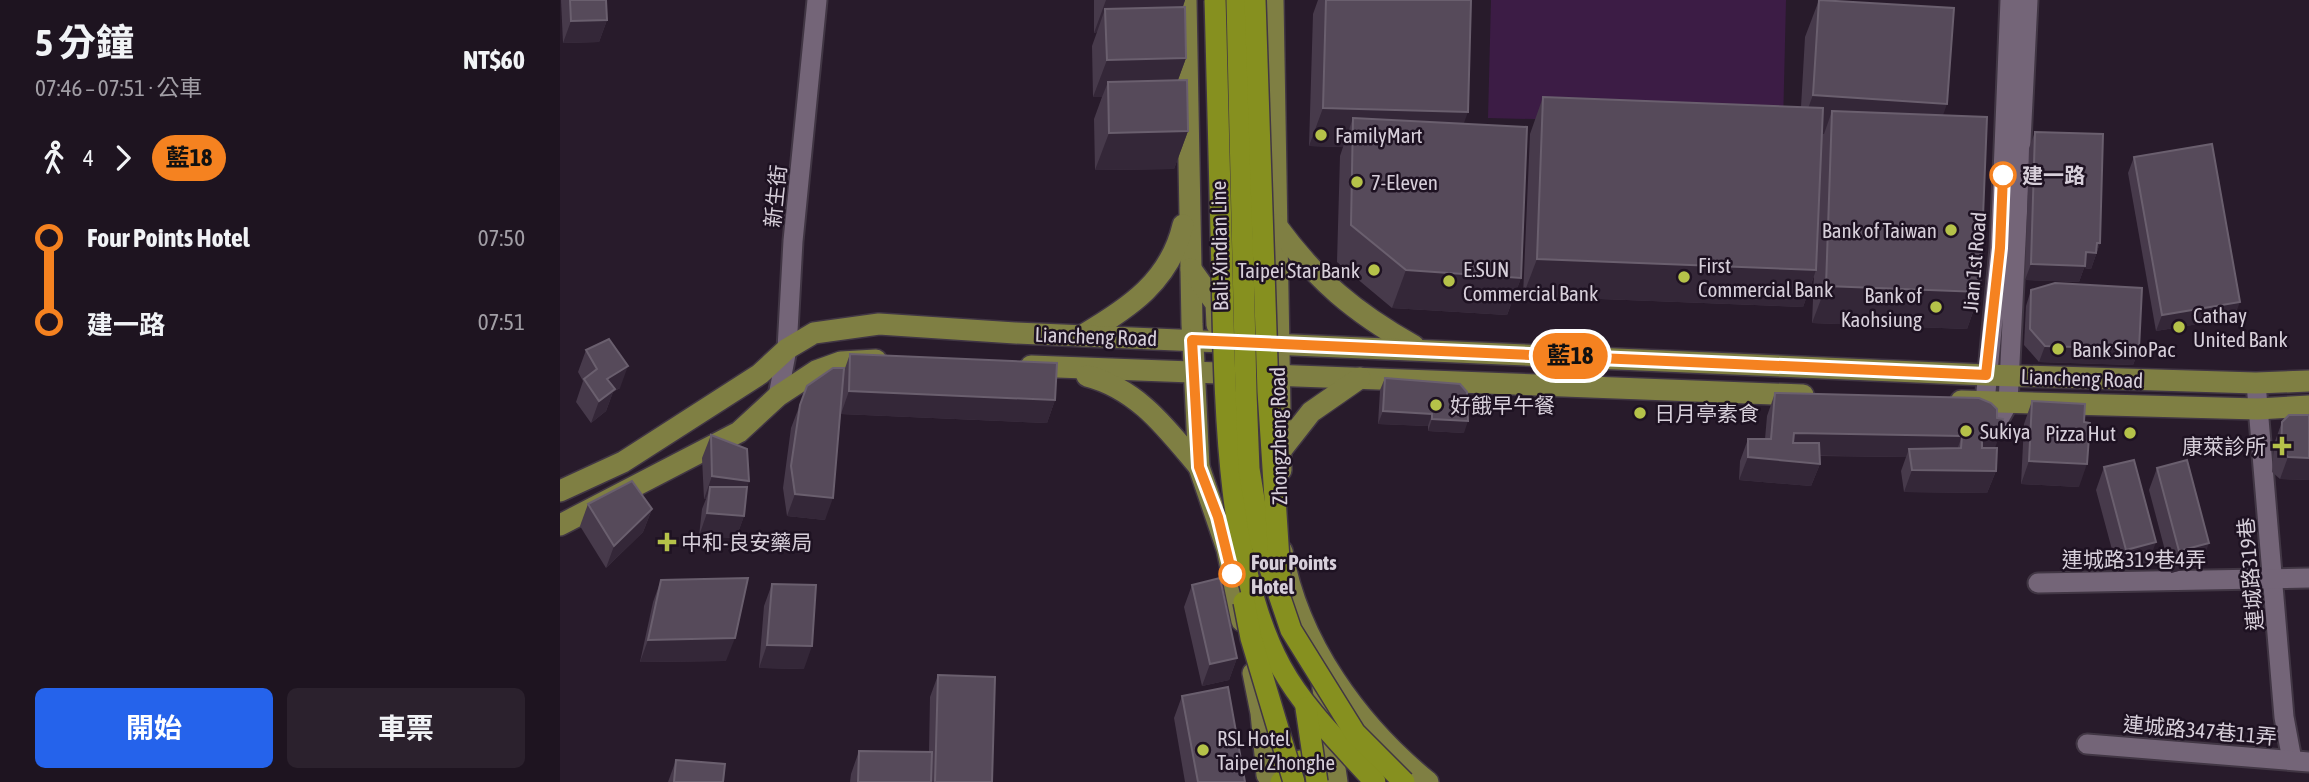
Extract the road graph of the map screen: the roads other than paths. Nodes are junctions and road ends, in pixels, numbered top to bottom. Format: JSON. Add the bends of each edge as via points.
{"nodes":[{"id":1,"x":817,"y":0,"type":"edge"},
{"id":2,"x":1186,"y":0,"type":"edge"},
{"id":3,"x":1202,"y":0,"type":"edge"},
{"id":4,"x":1215,"y":0,"type":"edge"},
{"id":5,"x":1230,"y":0,"type":"edge"},
{"id":6,"x":1237,"y":0,"type":"edge"},
{"id":7,"x":1255,"y":0,"type":"edge"},
{"id":8,"x":1273,"y":0,"type":"edge"},
{"id":9,"x":2010,"y":0,"type":"edge"},
{"id":10,"x":2028,"y":0,"type":"edge"},
{"id":11,"x":1190,"y":192,"type":"junction"},
{"id":12,"x":1276,"y":225,"type":"junction"},
{"id":13,"x":1191,"y":269,"type":"junction"},
{"id":14,"x":1083,"y":335,"type":"junction"},
{"id":15,"x":1192,"y":340,"type":"junction"},
{"id":16,"x":1218,"y":341,"type":"junction"},
{"id":17,"x":1267,"y":343,"type":"junction"},
{"id":18,"x":787,"y":349,"type":"junction"},
{"id":19,"x":1419,"y":349,"type":"junction"},
{"id":20,"x":894,"y":360,"type":"edge"},
{"id":21,"x":1017,"y":365,"type":"edge"},
{"id":22,"x":1058,"y":368,"type":"junction"},
{"id":23,"x":1194,"y":374,"type":"junction"},
{"id":24,"x":1219,"y":375,"type":"junction"},
{"id":25,"x":1986,"y":375,"type":"junction"},
{"id":26,"x":1268,"y":376,"type":"junction"},
{"id":27,"x":2009,"y":376,"type":"junction"},
{"id":28,"x":1360,"y":378,"type":"junction"},
{"id":29,"x":2309,"y":381,"type":"edge"},
{"id":30,"x":2256,"y":383,"type":"junction"},
{"id":31,"x":778,"y":396,"type":"junction"},
{"id":32,"x":1821,"y":396,"type":"edge"},
{"id":33,"x":1944,"y":401,"type":"edge"},
{"id":34,"x":1985,"y":402,"type":"junction"},
{"id":35,"x":2008,"y":403,"type":"junction"},
{"id":36,"x":2309,"y":406,"type":"edge"},
{"id":37,"x":2258,"y":409,"type":"junction"},
{"id":38,"x":1238,"y":413,"type":"junction"},
{"id":39,"x":1282,"y":449,"type":"junction"},
{"id":40,"x":1199,"y":467,"type":"junction"},
{"id":41,"x":560,"y":491,"type":"edge"},
{"id":42,"x":560,"y":525,"type":"edge"},
{"id":43,"x":1279,"y":527,"type":"junction"},
{"id":44,"x":2309,"y":578,"type":"edge"},
{"id":45,"x":2272,"y":580,"type":"junction"},
{"id":46,"x":2038,"y":583,"type":"dead end"},
{"id":47,"x":1251,"y":638,"type":"junction"},
{"id":48,"x":1285,"y":641,"type":"junction"},
{"id":49,"x":1317,"y":649,"type":"junction"},
{"id":50,"x":1261,"y":713,"type":"junction"},
{"id":51,"x":2087,"y":744,"type":"dead end"},
{"id":52,"x":1330,"y":747,"type":"junction"},
{"id":53,"x":2300,"y":761,"type":"edge"},
{"id":54,"x":1297,"y":772,"type":"edge"},
{"id":55,"x":1271,"y":780,"type":"edge"},
{"id":56,"x":1317,"y":782,"type":"edge"},
{"id":57,"x":1336,"y":782,"type":"edge"},
{"id":58,"x":1391,"y":782,"type":"edge"},
{"id":59,"x":1429,"y":782,"type":"edge"}],
"edges":[{"from":1,"to":18,"type":"street","name":"新生街"},
{"from":2,"to":11,"type":"main road"},
{"from":3,"to":47,"type":"highway","bridge":true,"via":[[1224,501]]},
{"from":4,"to":58,"type":"highway","name":"Bali-Xindian Line","bridge":true,"via":[[1225,391],[1244,548],[1259,614],[1281,667],[1321,722]]},
{"from":5,"to":38,"type":"highway"},
{"from":6,"to":58,"type":"highway","name":"Bali-Xindian Line","bridge":true,"via":[[1246,406],[1249,469],[1261,542],[1290,630]]},
{"from":7,"to":48,"type":"highway","bridge":true,"via":[[1268,391]]},
{"from":8,"to":12,"type":"main road","name":"Zhongzheng Road"},
{"from":9,"to":25,"type":"street","name":"Jian 1st Road","via":[[2000,248]]},
{"from":10,"to":27,"type":"street"},
{"from":11,"to":13,"type":"main road"},
{"from":11,"to":14,"type":"main road","via":[[1178,248],[1161,276],[1132,306]]},
{"from":12,"to":17,"type":"main road","name":"Zhongzheng Road"},
{"from":12,"to":19,"type":"main road","via":[[1300,258],[1348,306]]},
{"from":13,"to":15,"type":"main road"},
{"from":13,"to":16,"type":"main road","via":[[1216,304]]},
{"from":14,"to":15,"type":"main road","name":"Liancheng Road"},
{"from":14,"to":18,"type":"main road","name":"Liancheng Road","via":[[879,324],[814,332]]},
{"from":15,"to":16,"type":"main road","name":"Liancheng Road"},
{"from":15,"to":23,"type":"main road"},
{"from":16,"to":17,"type":"main road","name":"Liancheng Road"},
{"from":16,"to":24,"type":"street"},
{"from":17,"to":19,"type":"main road","name":"Liancheng Road"},
{"from":17,"to":26,"type":"main road","name":"Zhongzheng Road"},
{"from":18,"to":31,"type":"street","name":"新生街"},
{"from":18,"to":41,"type":"main road","name":"Liancheng Road","via":[[760,374],[623,462]]},
{"from":19,"to":25,"type":"main road","name":"Liancheng Road"},
{"from":20,"to":31,"type":"main road","via":[[833,365]]},
{"from":21,"to":22,"type":"main road","name":"Liancheng Road"},
{"from":22,"to":23,"type":"main road","name":"Liancheng Road"},
{"from":22,"to":40,"type":"main road","via":[[1108,381],[1135,397]]},
{"from":23,"to":24,"type":"main road","name":"Liancheng Road"},
{"from":23,"to":40,"type":"main road"},
{"from":24,"to":26,"type":"main road","name":"Liancheng Road"},
{"from":25,"to":27,"type":"main road","name":"Liancheng Road"},
{"from":25,"to":34,"type":"street","name":"Jian 1st Road"},
{"from":26,"to":28,"type":"main road","name":"Liancheng Road"},
{"from":26,"to":39,"type":"main road","name":"Zhongzheng Road"},
{"from":26,"to":43,"type":"main road","via":[[1261,431]]},
{"from":27,"to":30,"type":"main road","name":"Liancheng Road"},
{"from":27,"to":35,"type":"street"},
{"from":28,"to":32,"type":"main road","name":"Liancheng Road"},
{"from":28,"to":39,"type":"main road","via":[[1311,412]]},
{"from":29,"to":30,"type":"main road","name":"Liancheng Road"},
{"from":30,"to":37,"type":"street","name":"連城路319巷"},
{"from":31,"to":42,"type":"main road","via":[[739,432]]},
{"from":33,"to":34,"type":"main road","name":"Liancheng Road"},
{"from":34,"to":35,"type":"main road","name":"Liancheng Road"},
{"from":35,"to":37,"type":"main road","name":"Liancheng Road"},
{"from":36,"to":37,"type":"main road","name":"Liancheng Road"},
{"from":37,"to":45,"type":"street","name":"連城路319巷"},
{"from":38,"to":47,"type":"highway","bridge":true,"via":[[1235,437],[1249,556]]},
{"from":38,"to":48,"type":"highway","via":[[1247,514]]},
{"from":39,"to":43,"type":"main road","name":"Zhongzheng Road"},
{"from":40,"to":50,"type":"main road","via":[[1227,549]]},
{"from":43,"to":49,"type":"main road","name":"Zhongzheng Road","via":[[1296,601]]},
{"from":44,"to":45,"type":"street","name":"連城路319巷4弄"},
{"from":45,"to":46,"type":"street","name":"連城路319巷4弄"},
{"from":45,"to":53,"type":"street","name":"連城路319巷"},
{"from":47,"to":54,"type":"highway","bridge":true},
{"from":48,"to":56,"type":"highway","bridge":true,"via":[[1311,722]]},
{"from":49,"to":52,"type":"main road"},
{"from":49,"to":59,"type":"main road","name":"Zhongzheng Road","via":[[1342,693],[1379,738]]},
{"from":50,"to":54,"type":"main road"},
{"from":50,"to":55,"type":"main road"},
{"from":51,"to":53,"type":"street","name":"連城路347巷11弄"},
{"from":52,"to":54,"type":"main road"},
{"from":52,"to":57,"type":"main road"},
{"from":52,"to":58,"type":"main road","via":[[1359,748]]},
{"from":54,"to":55,"type":"highway"},
{"from":54,"to":56,"type":"main road"}]}
